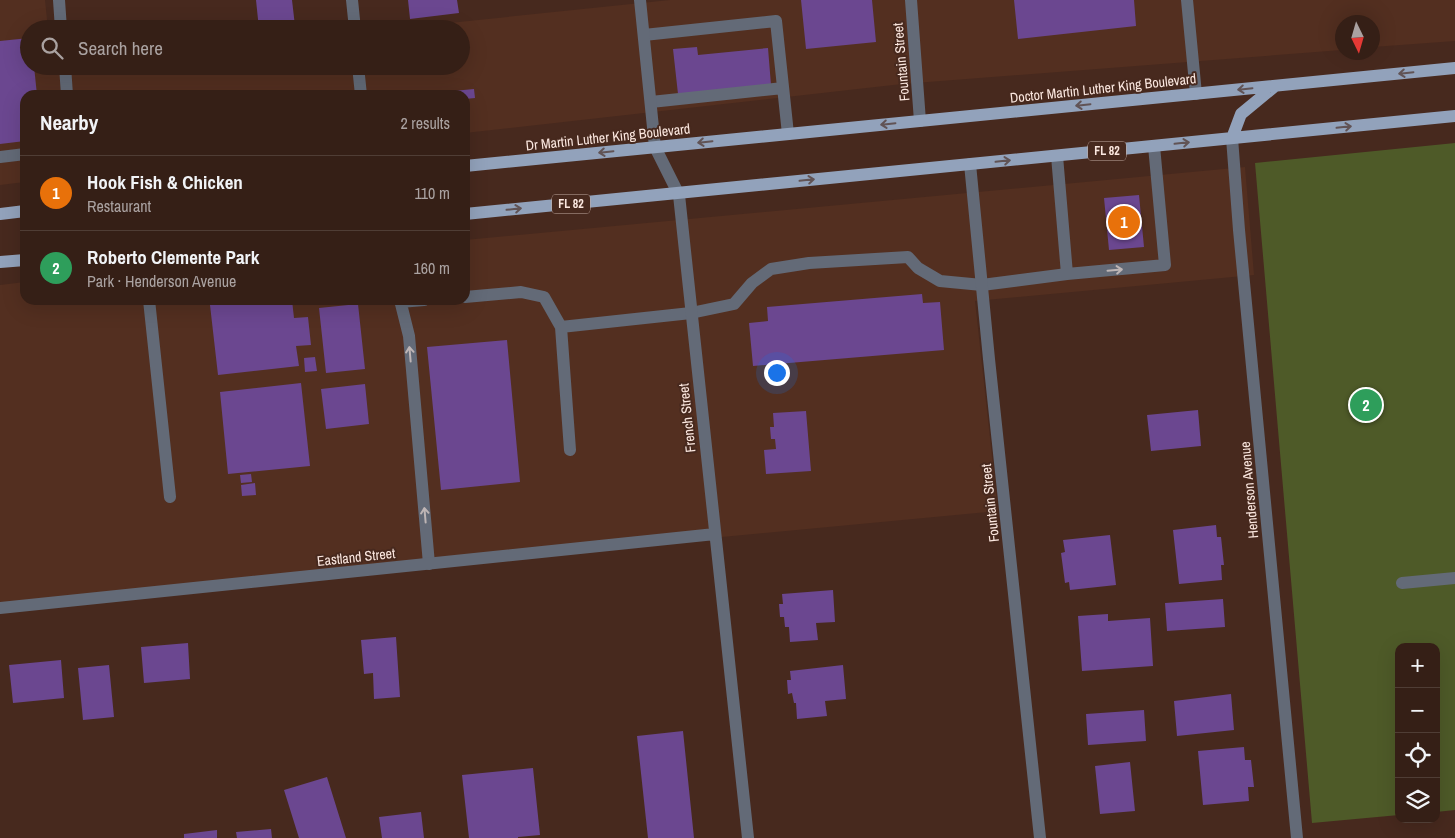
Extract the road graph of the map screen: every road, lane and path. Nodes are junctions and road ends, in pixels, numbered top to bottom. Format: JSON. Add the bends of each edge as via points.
{"nodes":[{"id":1,"x":59,"y":0,"type":"edge"},
{"id":2,"x":352,"y":0,"type":"edge"},
{"id":3,"x":640,"y":0,"type":"edge"},
{"id":4,"x":911,"y":0,"type":"edge"},
{"id":5,"x":1187,"y":0,"type":"edge"},
{"id":6,"x":60,"y":20,"type":"edge"},
{"id":7,"x":354,"y":20,"type":"edge"},
{"id":8,"x":644,"y":35,"type":"junction"},
{"id":9,"x":1455,"y":68,"type":"edge"},
{"id":10,"x":66,"y":75,"type":"edge"},
{"id":11,"x":359,"y":75,"type":"edge"},
{"id":12,"x":1275,"y":86,"type":"junction"},
{"id":13,"x":783,"y":88,"type":"junction"},
{"id":14,"x":67,"y":90,"type":"edge"},
{"id":15,"x":360,"y":90,"type":"edge"},
{"id":16,"x":1196,"y":94,"type":"junction"},
{"id":17,"x":651,"y":102,"type":"junction"},
{"id":18,"x":1455,"y":116,"type":"edge"},
{"id":19,"x":920,"y":121,"type":"junction"},
{"id":20,"x":788,"y":134,"type":"junction"},
{"id":21,"x":753,"y":137,"type":"joint"},
{"id":22,"x":1232,"y":138,"type":"junction"},
{"id":23,"x":1154,"y":146,"type":"junction"},
{"id":24,"x":655,"y":147,"type":"junction"},
{"id":25,"x":20,"y":155,"type":"edge"},
{"id":26,"x":1058,"y":156,"type":"junction"},
{"id":27,"x":0,"y":157,"type":"edge"},
{"id":28,"x":970,"y":164,"type":"junction"},
{"id":29,"x":470,"y":166,"type":"edge"},
{"id":30,"x":677,"y":193,"type":"junction"},
{"id":31,"x":20,"y":212,"type":"edge"},
{"id":32,"x":0,"y":214,"type":"edge"},
{"id":33,"x":470,"y":214,"type":"edge"},
{"id":34,"x":20,"y":260,"type":"edge"},
{"id":35,"x":0,"y":262,"type":"edge"},
{"id":36,"x":1067,"y":274,"type":"junction"},
{"id":37,"x":982,"y":285,"type":"junction"},
{"id":38,"x":470,"y":296,"type":"edge"},
{"id":39,"x":150,"y":305,"type":"edge"},
{"id":40,"x":401,"y":305,"type":"edge"},
{"id":41,"x":691,"y":313,"type":"junction"},
{"id":42,"x":561,"y":327,"type":"junction"},
{"id":43,"x":570,"y":450,"type":"dead end"},
{"id":44,"x":170,"y":497,"type":"dead end"},
{"id":45,"x":715,"y":534,"type":"junction"},
{"id":46,"x":429,"y":564,"type":"junction"},
{"id":47,"x":1455,"y":578,"type":"edge"},
{"id":48,"x":1402,"y":583,"type":"dead end"},
{"id":49,"x":0,"y":608,"type":"edge"},
{"id":50,"x":748,"y":838,"type":"edge"},
{"id":51,"x":1040,"y":838,"type":"edge"},
{"id":52,"x":1297,"y":838,"type":"edge"}],
"edges":[{"from":1,"to":6,"type":"street"},
{"from":2,"to":7,"type":"street"},
{"from":3,"to":8,"type":"street","name":"French Street"},
{"from":4,"to":19,"type":"street","name":"Fountain Street"},
{"from":5,"to":16,"type":"street"},
{"from":8,"to":13,"type":"street","via":[[776,20]]},
{"from":8,"to":17,"type":"street","name":"French Street"},
{"from":9,"to":12,"type":"main road","name":"Doctor Martin Luther King Boulevard","one_way":true},
{"from":10,"to":14,"type":"street"},
{"from":11,"to":15,"type":"street"},
{"from":12,"to":16,"type":"main road","name":"Doctor Martin Luther King Boulevard","one_way":true},
{"from":12,"to":22,"type":"main road","via":[[1241,114]]},
{"from":13,"to":17,"type":"street"},
{"from":13,"to":20,"type":"street"},
{"from":16,"to":19,"type":"main road","name":"Doctor Martin Luther King Boulevard","one_way":true},
{"from":17,"to":24,"type":"street","name":"French Street"},
{"from":22,"to":18,"type":"main road","number":"FL 82","one_way":true},
{"from":19,"to":20,"type":"main road","name":"Doctor Martin Luther King Boulevard","one_way":true},
{"from":20,"to":21,"type":"main road","name":"Doctor Martin Luther King Boulevard"},
{"from":21,"to":24,"type":"main road","name":"Dr Martin Luther King Boulevard","one_way":true},
{"from":23,"to":22,"type":"main road","number":"FL 82","one_way":true},
{"from":22,"to":52,"type":"street","name":"Henderson Avenue"},
{"from":23,"to":26,"type":"main road","number":"FL 82"},
{"from":36,"to":23,"type":"street","one_way":true,"via":[[1165,265]]},
{"from":24,"to":29,"type":"main road","name":"Dr Martin Luther King Boulevard","one_way":true},
{"from":24,"to":30,"type":"street","name":"French Street"},
{"from":25,"to":27,"type":"street"},
{"from":28,"to":26,"type":"main road","number":"FL 82","one_way":true},
{"from":26,"to":36,"type":"street"},
{"from":30,"to":28,"type":"main road","number":"FL 82","one_way":true},
{"from":28,"to":37,"type":"street","name":"Fountain Street"},
{"from":33,"to":30,"type":"main road","number":"FL 82","one_way":true},
{"from":30,"to":41,"type":"street","name":"French Street"},
{"from":31,"to":32,"type":"main road"},
{"from":34,"to":35,"type":"main road"},
{"from":36,"to":37,"type":"street"},
{"from":37,"to":41,"type":"street","via":[[940,281],[918,268],[908,257],[809,263],[771,269],[752,283],[734,304]]},
{"from":37,"to":51,"type":"street","name":"Fountain Street"},
{"from":38,"to":42,"type":"street","via":[[521,292],[544,297]]},
{"from":39,"to":44,"type":"street"},
{"from":46,"to":40,"type":"street","one_way":true,"via":[[409,336]]},
{"from":41,"to":42,"type":"street"},
{"from":41,"to":45,"type":"street","name":"French Street"},
{"from":42,"to":43,"type":"street"},
{"from":45,"to":46,"type":"street","name":"Eastland Street"},
{"from":45,"to":50,"type":"street","name":"French Street"},
{"from":46,"to":49,"type":"street","name":"Eastland Street"},
{"from":47,"to":48,"type":"street"}]}
